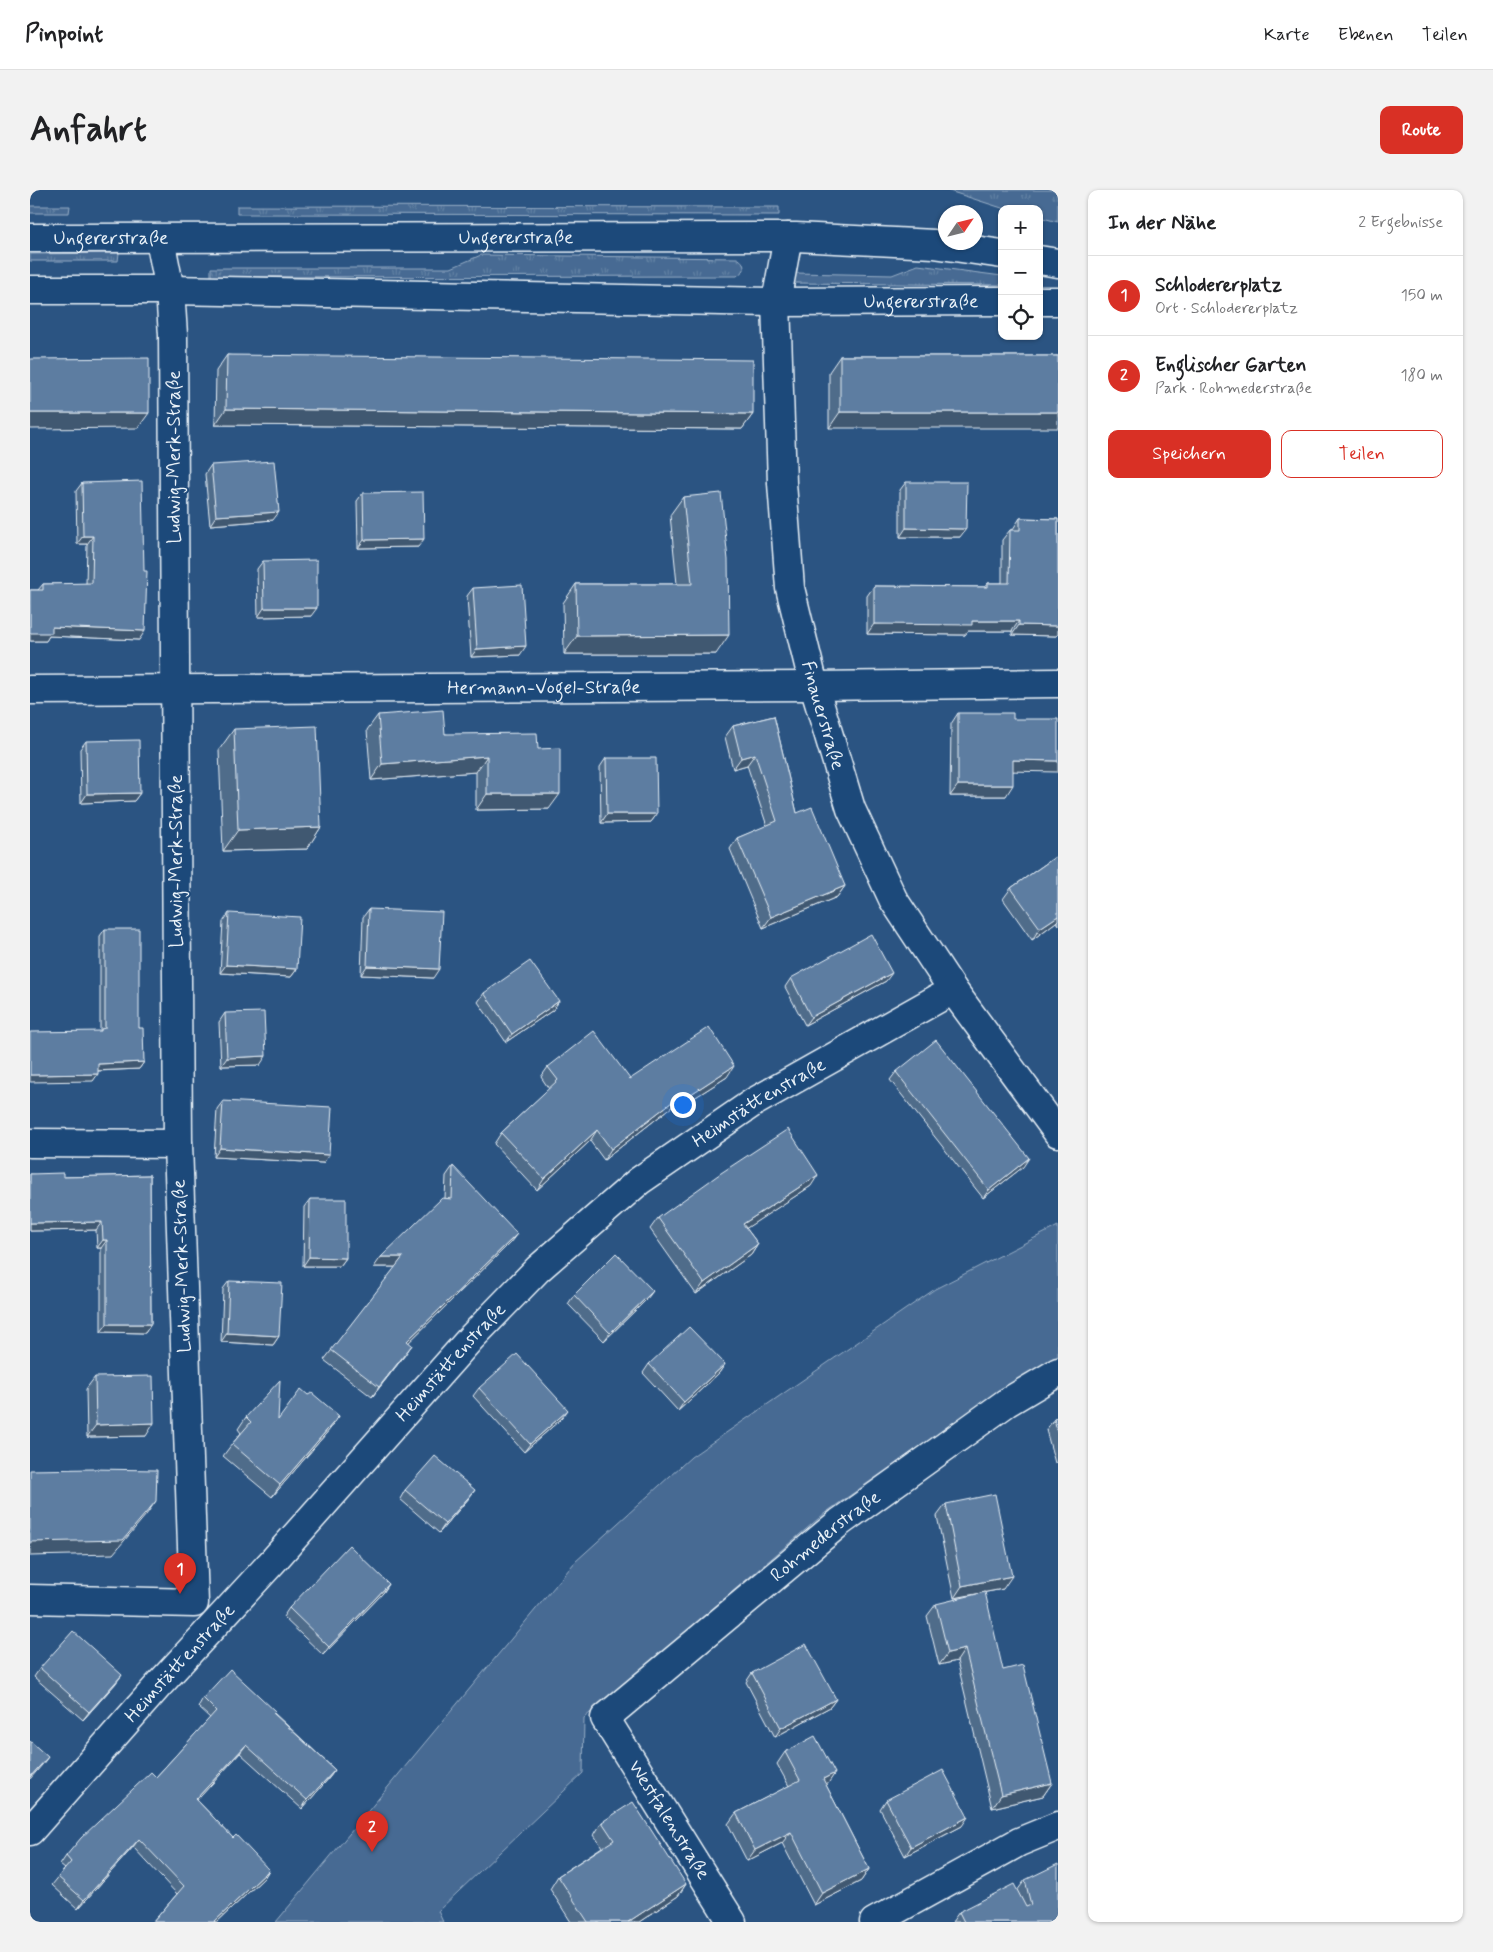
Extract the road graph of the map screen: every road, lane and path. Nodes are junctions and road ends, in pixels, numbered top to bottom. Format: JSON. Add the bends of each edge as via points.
{"nodes":[{"id":1,"x":788,"y":237,"type":"junction"},
{"id":2,"x":30,"y":238,"type":"edge"},
{"id":3,"x":160,"y":239,"type":"junction"},
{"id":4,"x":998,"y":253,"type":"edge"},
{"id":5,"x":1043,"y":261,"type":"edge"},
{"id":6,"x":1058,"y":263,"type":"edge"},
{"id":7,"x":30,"y":290,"type":"edge"},
{"id":8,"x":170,"y":290,"type":"junction"},
{"id":9,"x":998,"y":301,"type":"edge"},
{"id":10,"x":1043,"y":301,"type":"edge"},
{"id":11,"x":1058,"y":301,"type":"edge"},
{"id":12,"x":776,"y":302,"type":"junction"},
{"id":13,"x":1058,"y":683,"type":"edge"},
{"id":14,"x":814,"y":686,"type":"junction"},
{"id":15,"x":30,"y":690,"type":"edge"},
{"id":16,"x":175,"y":691,"type":"junction"},
{"id":17,"x":953,"y":990,"type":"junction"},
{"id":18,"x":1058,"y":1133,"type":"edge"},
{"id":19,"x":30,"y":1143,"type":"edge"},
{"id":20,"x":178,"y":1144,"type":"junction"},
{"id":21,"x":1058,"y":1372,"type":"edge"},
{"id":22,"x":30,"y":1599,"type":"edge"},
{"id":23,"x":194,"y":1603,"type":"junction"},
{"id":24,"x":215,"y":1624,"type":"junction"},
{"id":25,"x":605,"y":1718,"type":"joint"},
{"id":26,"x":1058,"y":1826,"type":"edge"},
{"id":27,"x":30,"y":1831,"type":"edge"},
{"id":28,"x":732,"y":1922,"type":"edge"},
{"id":29,"x":874,"y":1922,"type":"edge"}],
"edges":[{"from":1,"to":3,"type":"street","name":"Ungererstraße"},
{"from":1,"to":4,"type":"street","name":"Ungererstraße","via":[[934,244]]},
{"from":1,"to":12,"type":"street","name":"Finauerstraße"},
{"from":2,"to":3,"type":"street","name":"Ungererstraße"},
{"from":3,"to":8,"type":"street","name":"Ludwig-Merk-Straße"},
{"from":5,"to":6,"type":"street"},
{"from":7,"to":8,"type":"street","name":"Ungererstraße"},
{"from":8,"to":12,"type":"street","name":"Ungererstraße"},
{"from":8,"to":16,"type":"street","name":"Ludwig-Merk-Straße"},
{"from":9,"to":12,"type":"street","name":"Ungererstraße"},
{"from":10,"to":11,"type":"street"},
{"from":12,"to":14,"type":"street","name":"Finauerstraße","via":[[782,483],[790,588]]},
{"from":13,"to":14,"type":"street","name":"Hermann-Vogel-Straße"},
{"from":14,"to":16,"type":"street","name":"Hermann-Vogel-Straße"},
{"from":14,"to":17,"type":"street","name":"Finauerstraße","via":[[852,809],[893,898]]},
{"from":15,"to":16,"type":"street","name":"Hermann-Vogel-Straße"},
{"from":16,"to":20,"type":"street","name":"Ludwig-Merk-Straße"},
{"from":17,"to":18,"type":"street","name":"Finauerstraße"},
{"from":17,"to":24,"type":"street","name":"Heimstättenstraße","via":[[754,1102],[639,1181],[538,1269],[471,1338]]},
{"from":19,"to":20,"type":"street"},
{"from":20,"to":23,"type":"street","name":"Ludwig-Merk-Straße"},
{"from":21,"to":25,"type":"street","name":"Rohmederstraße","via":[[1006,1403],[840,1522]]},
{"from":22,"to":23,"type":"street"},
{"from":23,"to":24,"type":"street"},
{"from":24,"to":27,"type":"street","name":"Heimstättenstraße"},
{"from":25,"to":28,"type":"street","name":"Westfalenstraße"},
{"from":26,"to":29,"type":"street","via":[[1019,1842]]}]}
